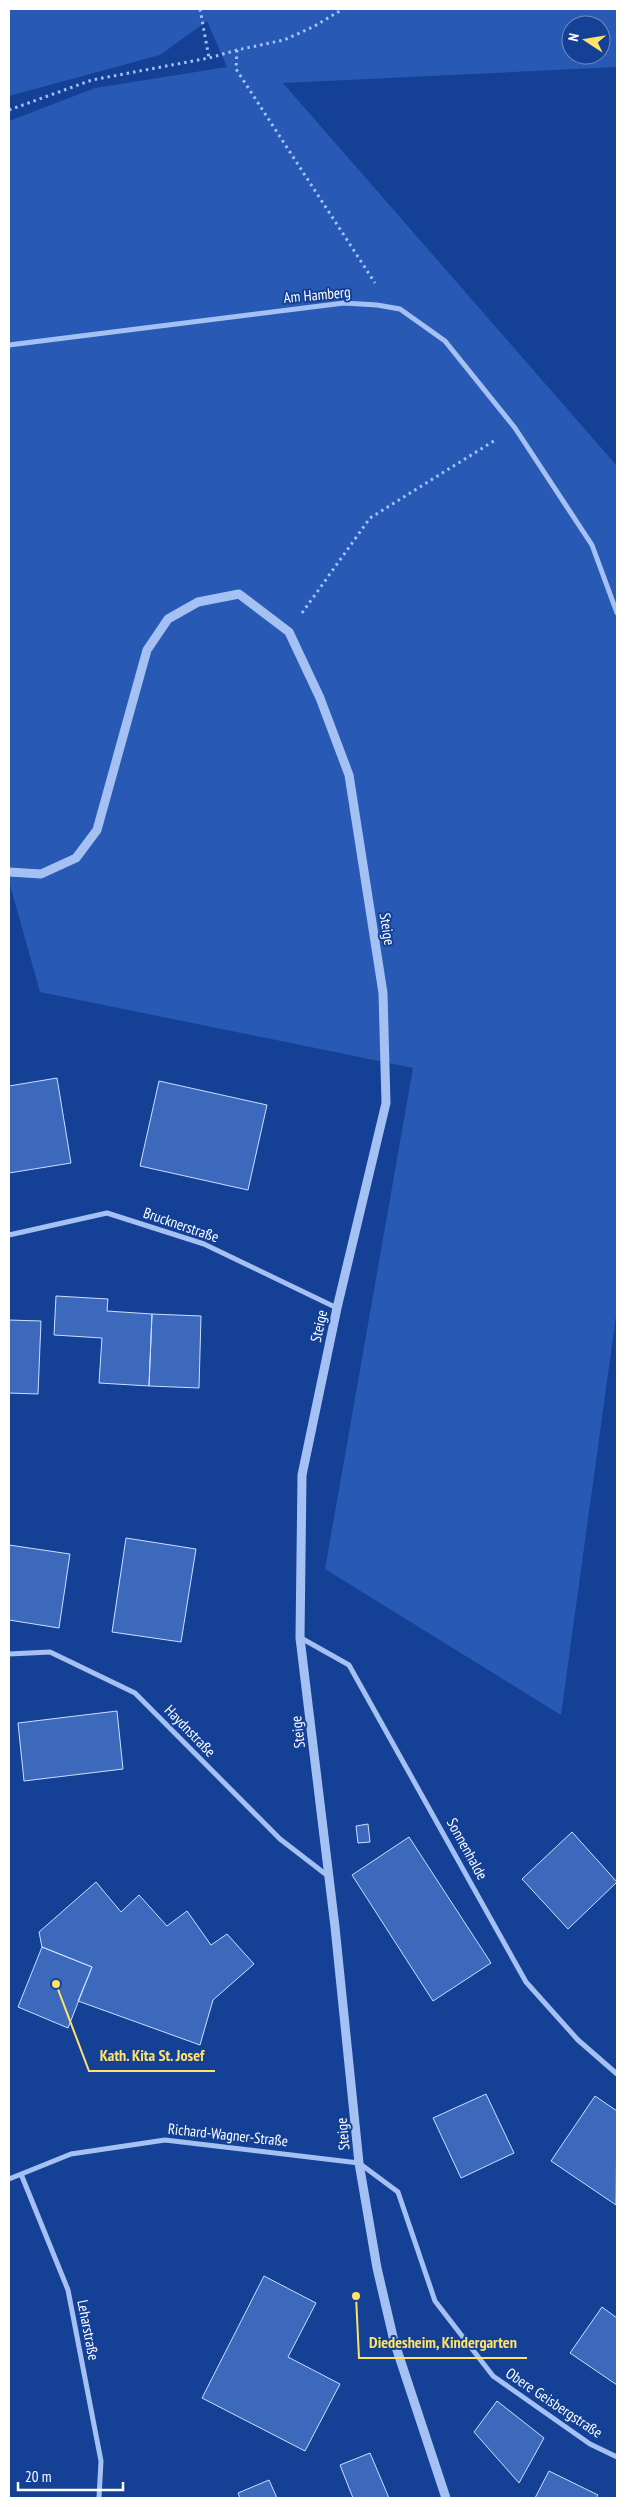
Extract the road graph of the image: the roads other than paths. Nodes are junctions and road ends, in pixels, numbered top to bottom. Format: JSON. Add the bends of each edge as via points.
{"nodes":[{"id":1,"x":9,"y":345,"type":"edge"},
{"id":2,"x":617,"y":613,"type":"edge"},
{"id":3,"x":9,"y":872,"type":"edge"},
{"id":4,"x":9,"y":1235,"type":"edge"},
{"id":5,"x":336,"y":1308,"type":"junction"},
{"id":6,"x":300,"y":1638,"type":"junction"},
{"id":7,"x":9,"y":1654,"type":"edge"},
{"id":8,"x":329,"y":1876,"type":"junction"},
{"id":9,"x":617,"y":2074,"type":"edge"},
{"id":10,"x":359,"y":2164,"type":"junction"},
{"id":11,"x":21,"y":2174,"type":"junction"},
{"id":12,"x":9,"y":2179,"type":"edge"},
{"id":13,"x":617,"y":2458,"type":"edge"},
{"id":14,"x":99,"y":2498,"type":"edge"},
{"id":15,"x":446,"y":2498,"type":"edge"}],
"edges":[{"from":1,"to":2,"type":"street","name":"Am Hamberg","via":[[344,303],[400,309],[445,341],[515,428],[592,544]]},
{"from":3,"to":5,"type":"street","name":"Steige","via":[[42,874],[76,858],[97,830],[147,650],[168,619],[198,602],[239,594],[288,632],[320,698],[349,775],[383,993],[386,1103]]},
{"from":4,"to":5,"type":"street","name":"Brucknerstraße","via":[[107,1213],[204,1244]]},
{"from":5,"to":6,"type":"street","name":"Steige","via":[[302,1475]]},
{"from":6,"to":8,"type":"street","name":"Steige"},
{"from":6,"to":9,"type":"street","name":"Sonnenhalde","via":[[349,1665],[526,1982],[578,2040]]},
{"from":7,"to":8,"type":"street","name":"Haydnstraße","via":[[50,1652],[135,1693],[280,1839]]},
{"from":8,"to":10,"type":"street","name":"Steige"},
{"from":10,"to":11,"type":"street","name":"Richard-Wagner-Straße","via":[[165,2140],[71,2154]]},
{"from":10,"to":13,"type":"street","name":"Obere Geisbergstraße","via":[[398,2192],[435,2301],[493,2376],[590,2444]]},
{"from":10,"to":15,"type":"street","name":"Steige","via":[[377,2268],[394,2341]]},
{"from":11,"to":12,"type":"street","name":"Richard-Wagner-Straße"},
{"from":11,"to":14,"type":"street","name":"Leharstraße","via":[[68,2290],[101,2461]]}]}
